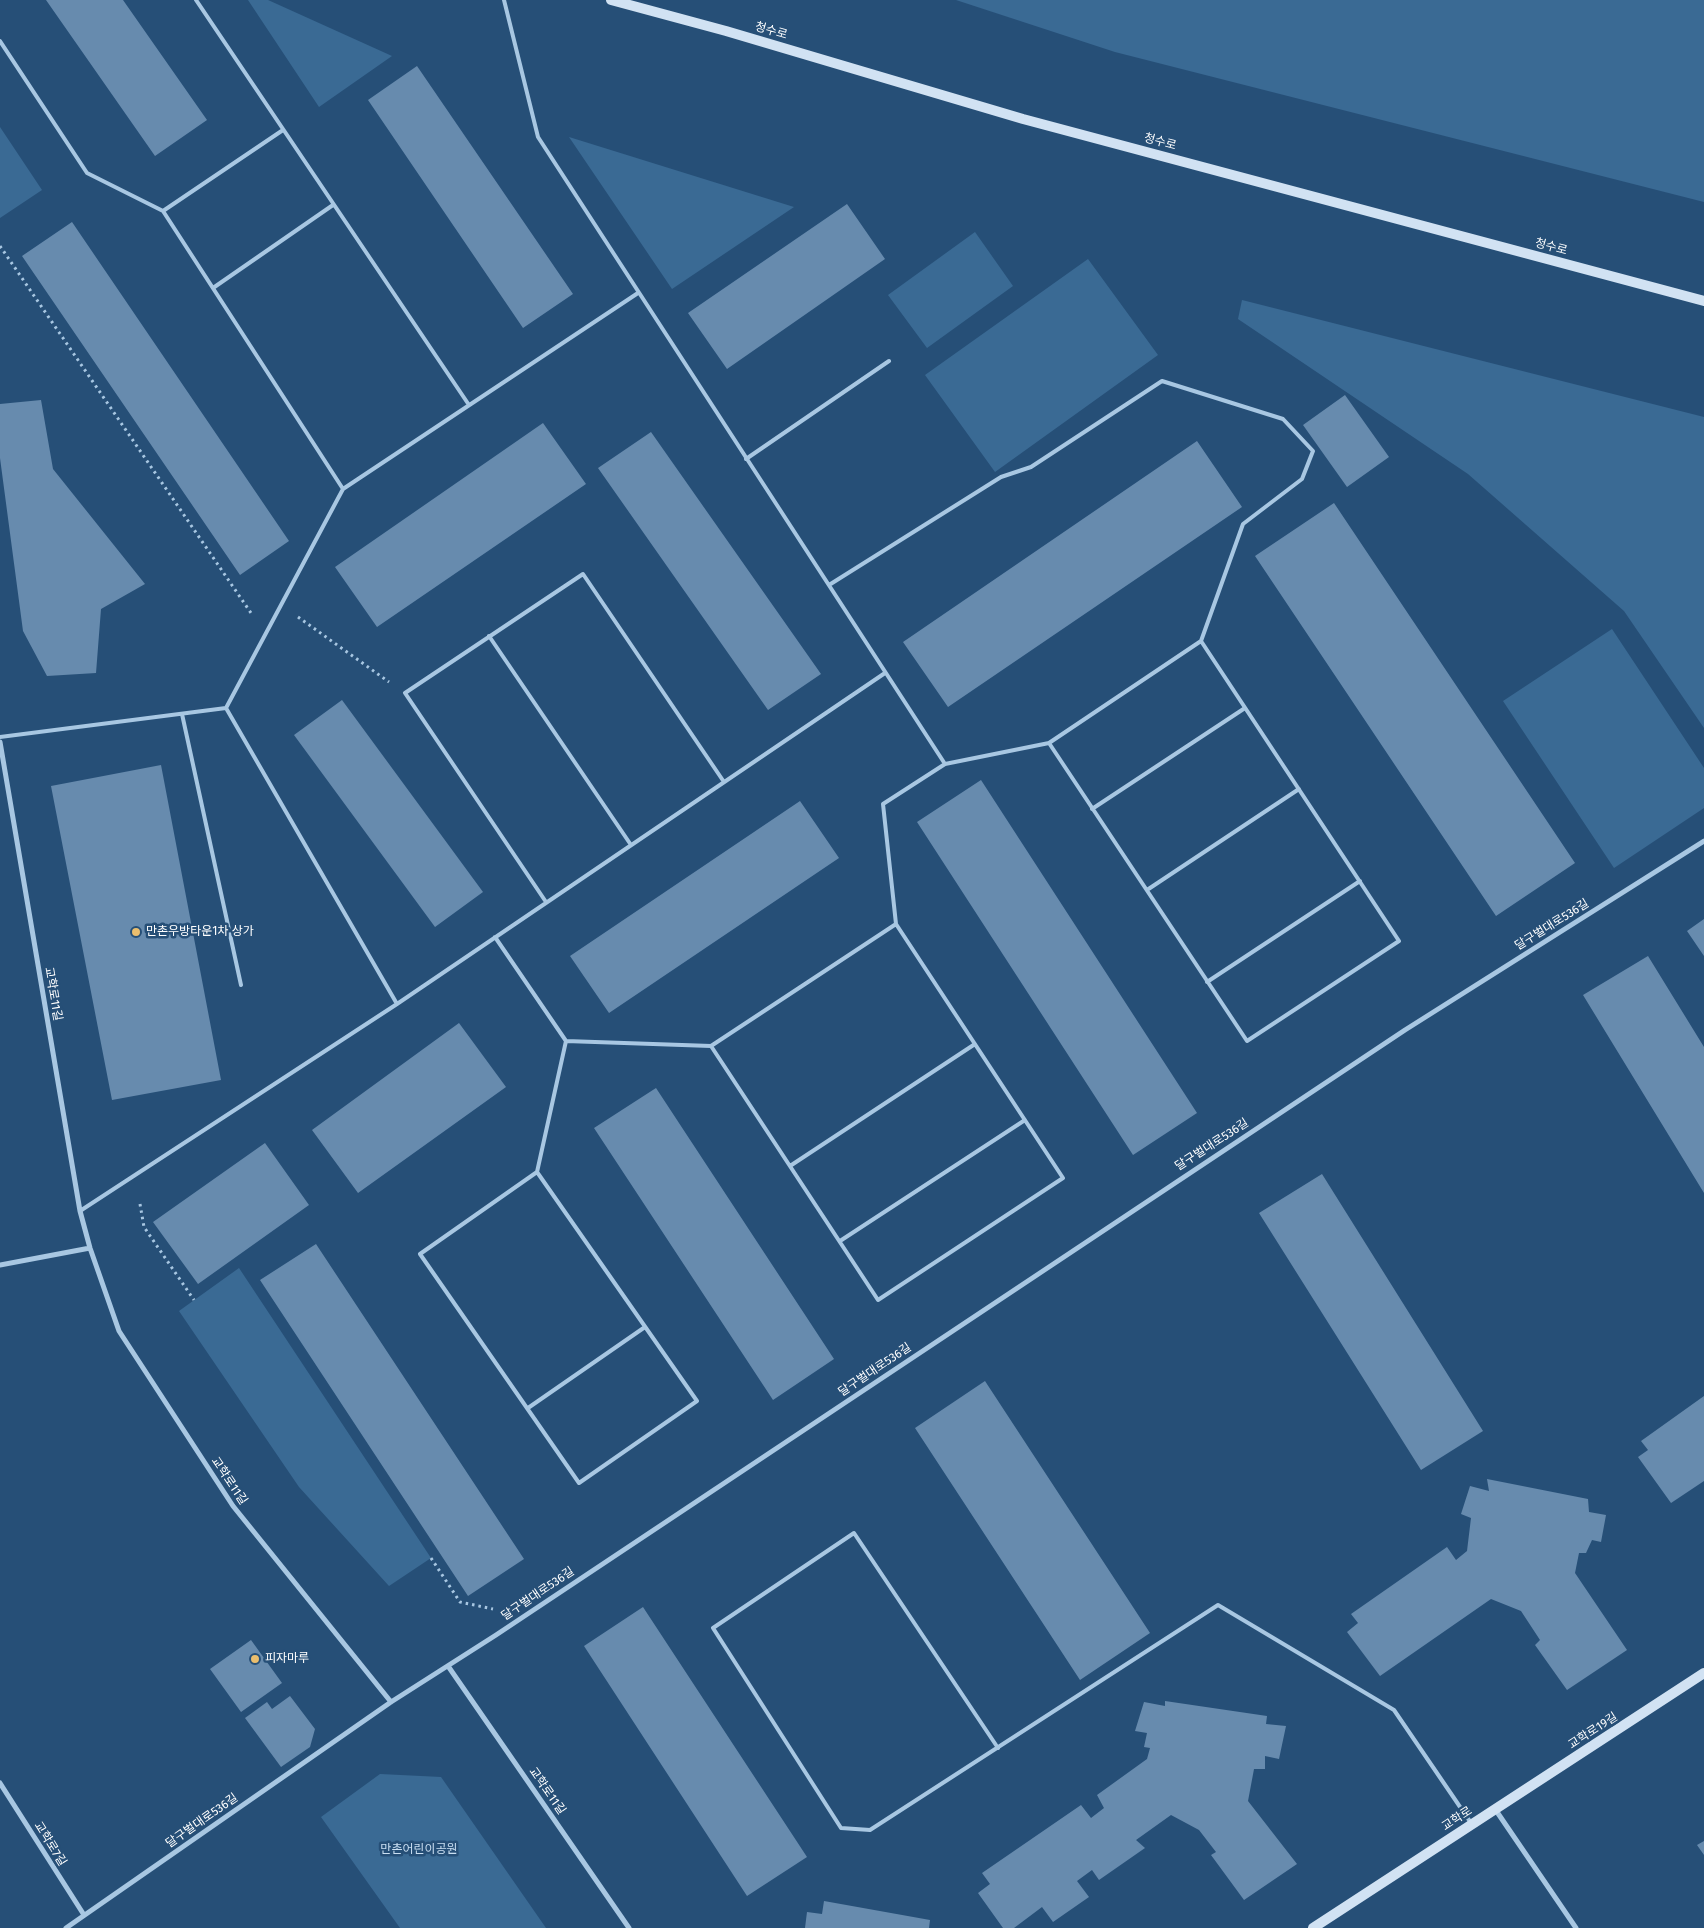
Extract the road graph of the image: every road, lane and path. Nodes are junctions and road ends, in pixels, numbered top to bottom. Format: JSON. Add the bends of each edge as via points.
{"nodes":[{"id":1,"x":196,"y":0,"type":"edge"},
{"id":2,"x":504,"y":0,"type":"edge"},
{"id":3,"x":611,"y":0,"type":"edge"},
{"id":4,"x":0,"y":40,"type":"edge"},
{"id":5,"x":283,"y":130,"type":"junction"},
{"id":6,"x":333,"y":205,"type":"junction"},
{"id":7,"x":163,"y":211,"type":"junction"},
{"id":8,"x":0,"y":246,"type":"edge"},
{"id":9,"x":213,"y":288,"type":"junction"},
{"id":10,"x":638,"y":293,"type":"junction"},
{"id":11,"x":1704,"y":301,"type":"edge"},
{"id":12,"x":889,"y":360,"type":"dead end"},
{"id":13,"x":469,"y":405,"type":"junction"},
{"id":14,"x":746,"y":459,"type":"junction"},
{"id":15,"x":343,"y":489,"type":"junction"},
{"id":16,"x":829,"y":585,"type":"junction"},
{"id":17,"x":281,"y":605,"type":"junction"},
{"id":18,"x":266,"y":634,"type":"junction"},
{"id":19,"x":489,"y":636,"type":"junction"},
{"id":20,"x":1201,"y":641,"type":"junction"},
{"id":21,"x":885,"y":673,"type":"junction"},
{"id":22,"x":405,"y":693,"type":"junction"},
{"id":23,"x":226,"y":708,"type":"junction"},
{"id":24,"x":1245,"y":708,"type":"junction"},
{"id":25,"x":182,"y":714,"type":"junction"},
{"id":26,"x":0,"y":737,"type":"edge"},
{"id":27,"x":0,"y":742,"type":"edge"},
{"id":28,"x":1049,"y":742,"type":"junction"},
{"id":29,"x":945,"y":764,"type":"junction"},
{"id":30,"x":724,"y":782,"type":"junction"},
{"id":31,"x":1299,"y":789,"type":"junction"},
{"id":32,"x":1092,"y":809,"type":"junction"},
{"id":33,"x":1704,"y":841,"type":"edge"},
{"id":34,"x":631,"y":845,"type":"junction"},
{"id":35,"x":1360,"y":881,"type":"junction"},
{"id":36,"x":1147,"y":890,"type":"junction"},
{"id":37,"x":546,"y":902,"type":"junction"},
{"id":38,"x":896,"y":924,"type":"junction"},
{"id":39,"x":495,"y":937,"type":"junction"},
{"id":40,"x":1208,"y":982,"type":"junction"},
{"id":41,"x":241,"y":985,"type":"dead end"},
{"id":42,"x":396,"y":1004,"type":"junction"},
{"id":43,"x":566,"y":1041,"type":"junction"},
{"id":44,"x":975,"y":1044,"type":"junction"},
{"id":45,"x":711,"y":1046,"type":"junction"},
{"id":46,"x":1025,"y":1120,"type":"junction"},
{"id":47,"x":790,"y":1166,"type":"junction"},
{"id":48,"x":537,"y":1172,"type":"junction"},
{"id":49,"x":140,"y":1204,"type":"dead end"},
{"id":50,"x":80,"y":1211,"type":"junction"},
{"id":51,"x":840,"y":1241,"type":"junction"},
{"id":52,"x":90,"y":1248,"type":"junction"},
{"id":53,"x":0,"y":1265,"type":"edge"},
{"id":54,"x":194,"y":1300,"type":"dead end"},
{"id":55,"x":645,"y":1327,"type":"junction"},
{"id":56,"x":528,"y":1408,"type":"junction"},
{"id":57,"x":431,"y":1558,"type":"dead end"},
{"id":58,"x":498,"y":1610,"type":"dead end"},
{"id":59,"x":448,"y":1666,"type":"junction"},
{"id":60,"x":1704,"y":1673,"type":"edge"},
{"id":61,"x":391,"y":1702,"type":"junction"},
{"id":62,"x":998,"y":1748,"type":"junction"},
{"id":63,"x":0,"y":1784,"type":"edge"},
{"id":64,"x":1495,"y":1809,"type":"junction"},
{"id":65,"x":1472,"y":1825,"type":"junction"},
{"id":66,"x":84,"y":1916,"type":"junction"},
{"id":67,"x":66,"y":1928,"type":"edge"},
{"id":68,"x":629,"y":1928,"type":"edge"},
{"id":69,"x":1313,"y":1928,"type":"edge"},
{"id":70,"x":1576,"y":1928,"type":"edge"}],
"edges":[{"from":1,"to":5,"type":"lane"},
{"from":2,"to":10,"type":"lane","via":[[538,137]]},
{"from":3,"to":11,"type":"main road","name":"청수로","via":[[1033,121]]},
{"from":4,"to":7,"type":"lane","via":[[87,173]]},
{"from":5,"to":6,"type":"lane"},
{"from":5,"to":7,"type":"lane"},
{"from":6,"to":9,"type":"lane"},
{"from":6,"to":13,"type":"lane"},
{"from":7,"to":9,"type":"lane"},
{"from":8,"to":18,"type":"path"},
{"from":9,"to":15,"type":"lane"},
{"from":10,"to":13,"type":"lane"},
{"from":10,"to":14,"type":"lane"},
{"from":12,"to":14,"type":"lane"},
{"from":13,"to":15,"type":"lane"},
{"from":14,"to":16,"type":"lane"},
{"from":15,"to":17,"type":"lane"},
{"from":16,"to":20,"type":"lane","via":[[1001,477],[1031,467],[1162,381],[1283,419],[1313,451],[1302,479],[1243,524]]},
{"from":16,"to":21,"type":"lane"},
{"from":17,"to":18,"type":"lane"},
{"from":17,"to":22,"type":"path"},
{"from":18,"to":23,"type":"lane"},
{"from":19,"to":22,"type":"lane"},
{"from":19,"to":30,"type":"lane","via":[[583,574]]},
{"from":19,"to":34,"type":"lane"},
{"from":20,"to":24,"type":"lane"},
{"from":20,"to":28,"type":"lane"},
{"from":21,"to":29,"type":"lane"},
{"from":21,"to":30,"type":"lane"},
{"from":22,"to":37,"type":"lane"},
{"from":23,"to":25,"type":"lane"},
{"from":23,"to":42,"type":"lane"},
{"from":24,"to":31,"type":"lane"},
{"from":24,"to":32,"type":"lane"},
{"from":25,"to":26,"type":"lane"},
{"from":25,"to":41,"type":"lane"},
{"from":27,"to":50,"type":"street","name":"교학로11길"},
{"from":28,"to":29,"type":"lane"},
{"from":28,"to":32,"type":"lane"},
{"from":29,"to":38,"type":"lane","via":[[883,804]]},
{"from":30,"to":34,"type":"lane"},
{"from":31,"to":35,"type":"lane"},
{"from":31,"to":36,"type":"lane"},
{"from":32,"to":36,"type":"lane"},
{"from":33,"to":59,"type":"street","name":"달구벌대로536길","via":[[1396,1036]]},
{"from":34,"to":37,"type":"lane"},
{"from":35,"to":40,"type":"lane"},
{"from":35,"to":40,"type":"lane","via":[[1399,941],[1247,1042]]},
{"from":36,"to":40,"type":"lane"},
{"from":37,"to":39,"type":"lane"},
{"from":38,"to":44,"type":"lane"},
{"from":38,"to":45,"type":"lane"},
{"from":39,"to":42,"type":"lane"},
{"from":39,"to":43,"type":"lane"},
{"from":42,"to":50,"type":"lane"},
{"from":43,"to":45,"type":"lane"},
{"from":43,"to":48,"type":"lane"},
{"from":44,"to":46,"type":"lane"},
{"from":44,"to":47,"type":"lane"},
{"from":45,"to":47,"type":"lane"},
{"from":46,"to":51,"type":"lane"},
{"from":46,"to":51,"type":"lane","via":[[1063,1178],[878,1300]]},
{"from":47,"to":51,"type":"lane"},
{"from":48,"to":55,"type":"lane"},
{"from":48,"to":56,"type":"lane","via":[[420,1254]]},
{"from":49,"to":54,"type":"path","via":[[144,1227]]},
{"from":50,"to":52,"type":"street","name":"교학로11길"},
{"from":52,"to":53,"type":"street"},
{"from":52,"to":61,"type":"street","name":"교학로11길","via":[[119,1331],[233,1506]]},
{"from":55,"to":56,"type":"lane"},
{"from":55,"to":56,"type":"lane","via":[[697,1401],[579,1483]]},
{"from":57,"to":58,"type":"path","via":[[460,1602]]},
{"from":59,"to":61,"type":"street","name":"달구벌대로536길"},
{"from":59,"to":68,"type":"street","name":"교학로11길"},
{"from":60,"to":64,"type":"main road","name":"교학로19길"},
{"from":61,"to":66,"type":"street","name":"달구벌대로536길"},
{"from":62,"to":62,"type":"lane","via":[[870,1830],[841,1828],[713,1628],[854,1533]]},
{"from":62,"to":65,"type":"lane","via":[[1218,1605],[1394,1710]]},
{"from":63,"to":66,"type":"street","name":"교학로7길"},
{"from":64,"to":65,"type":"main road","name":"교학로"},
{"from":64,"to":70,"type":"street"},
{"from":65,"to":69,"type":"main road","name":"교학로"},
{"from":66,"to":67,"type":"street","name":"달구벌대로536길"}]}
